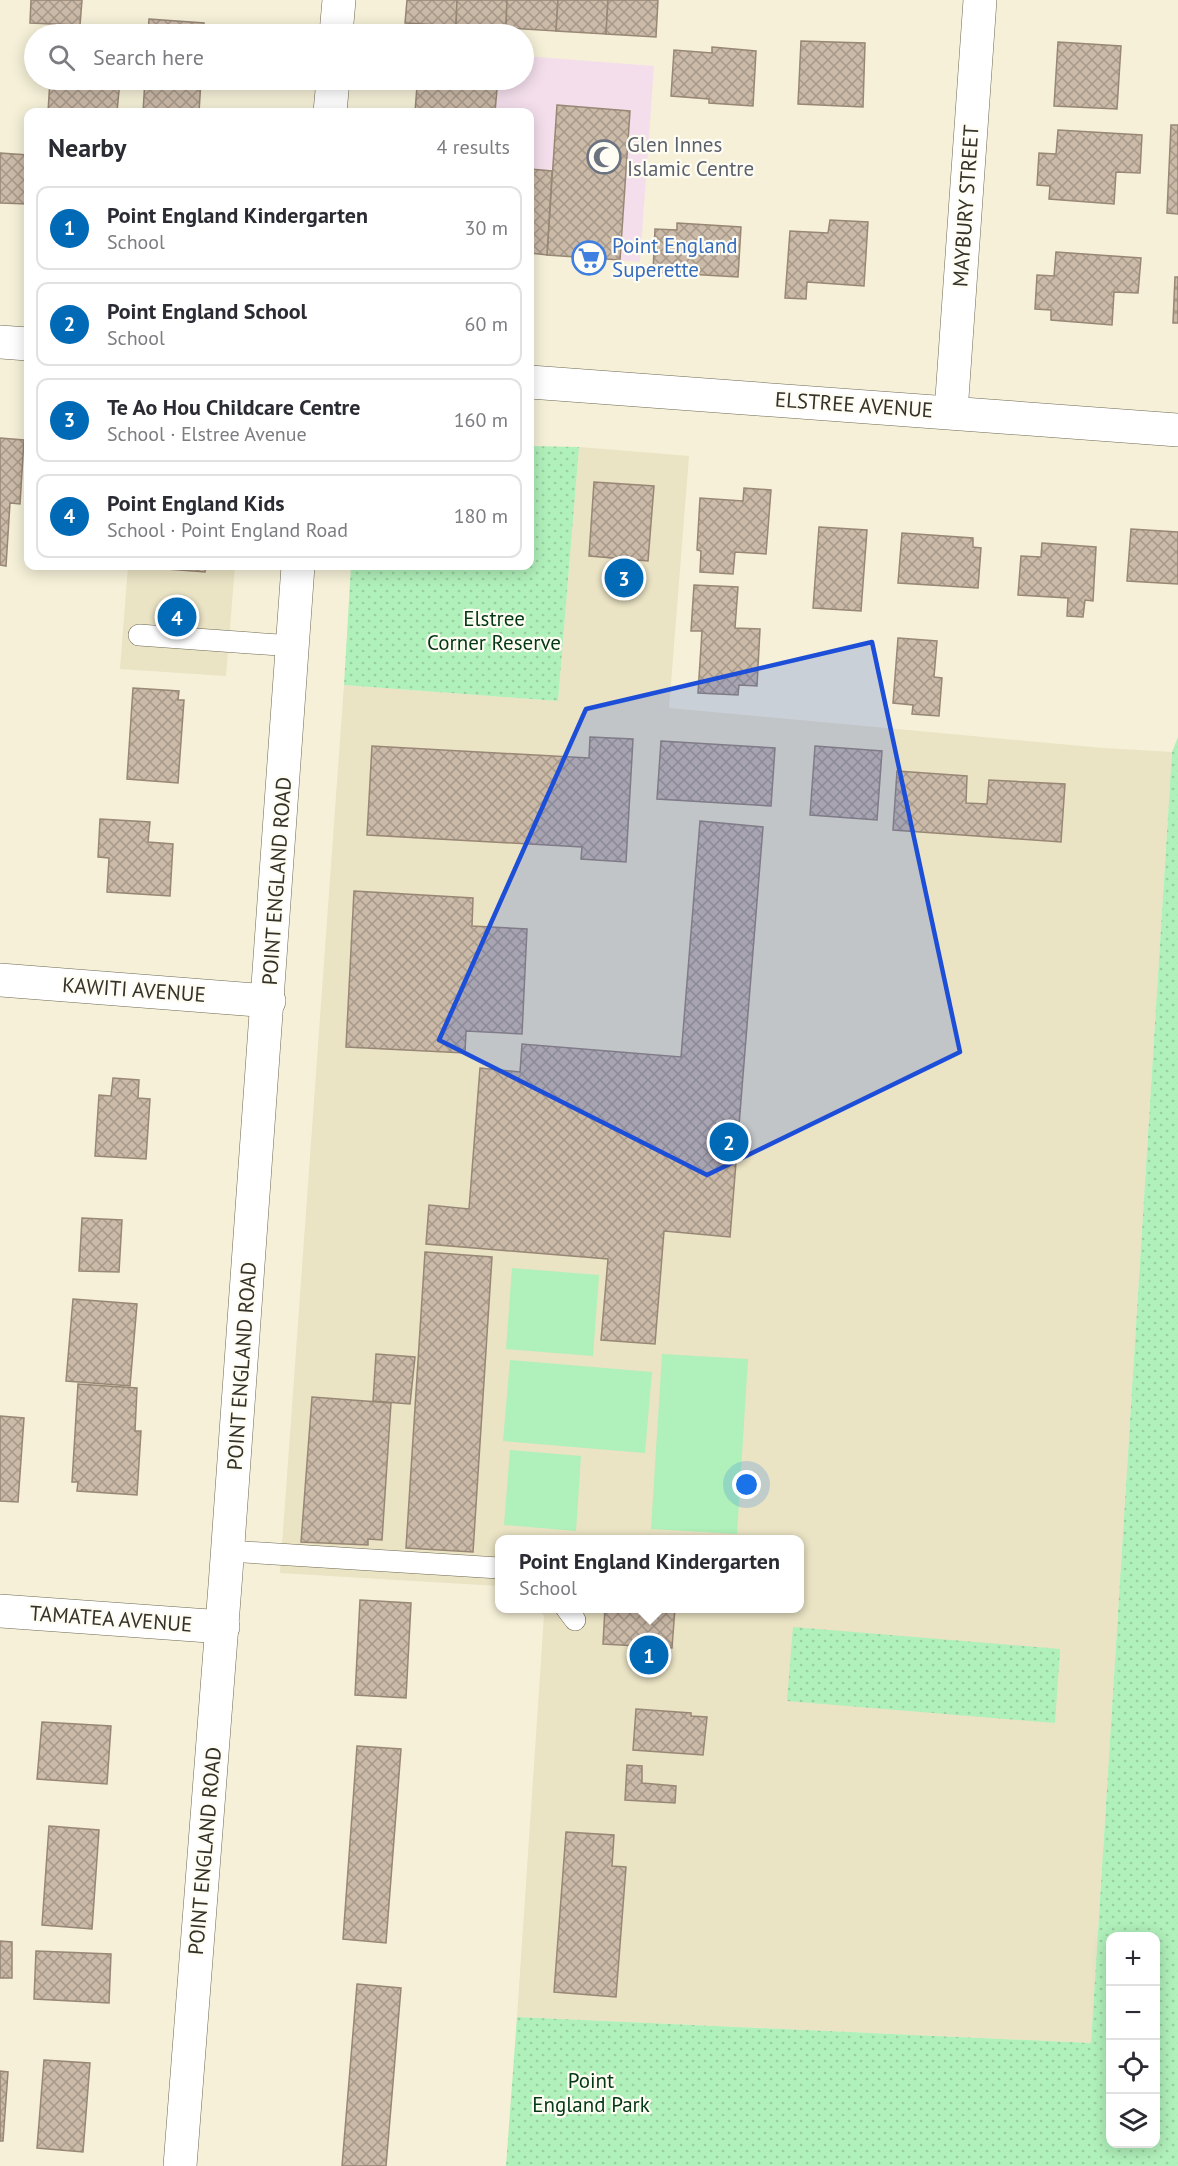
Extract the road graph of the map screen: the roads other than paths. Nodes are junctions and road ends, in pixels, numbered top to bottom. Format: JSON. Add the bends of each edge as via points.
{"nodes":[{"id":1,"x":339,"y":0,"type":"edge"},
{"id":2,"x":980,"y":0,"type":"edge"},
{"id":3,"x":337,"y":24,"type":"edge"},
{"id":4,"x":332,"y":90,"type":"edge"},
{"id":5,"x":330,"y":108,"type":"edge"},
{"id":6,"x":0,"y":342,"type":"edge"},
{"id":7,"x":24,"y":344,"type":"edge"},
{"id":8,"x":534,"y":382,"type":"edge"},
{"id":9,"x":951,"y":412,"type":"junction"},
{"id":10,"x":1178,"y":430,"type":"edge"},
{"id":11,"x":298,"y":570,"type":"edge"},
{"id":12,"x":139,"y":635,"type":"dead end"},
{"id":13,"x":292,"y":646,"type":"junction"},
{"id":14,"x":0,"y":980,"type":"edge"},
{"id":15,"x":269,"y":1000,"type":"junction"},
{"id":16,"x":228,"y":1551,"type":"junction"},
{"id":17,"x":495,"y":1568,"type":"edge"},
{"id":18,"x":0,"y":1611,"type":"edge"},
{"id":19,"x":223,"y":1627,"type":"junction"},
{"id":20,"x":180,"y":2166,"type":"edge"}],
"edges":[{"from":1,"to":3,"type":"street"},
{"from":2,"to":9,"type":"street","name":"MAYBURY STREET"},
{"from":4,"to":5,"type":"street"},
{"from":6,"to":7,"type":"street"},
{"from":8,"to":9,"type":"street","name":"ELSTREE AVENUE"},
{"from":9,"to":10,"type":"street","name":"ELSTREE AVENUE"},
{"from":11,"to":13,"type":"street","name":"POINT ENGLAND ROAD"},
{"from":12,"to":13,"type":"lane"},
{"from":13,"to":15,"type":"street","name":"POINT ENGLAND ROAD"},
{"from":14,"to":15,"type":"street","name":"KAWITI AVENUE"},
{"from":15,"to":16,"type":"street","name":"POINT ENGLAND ROAD"},
{"from":16,"to":17,"type":"lane"},
{"from":16,"to":19,"type":"street","name":"POINT ENGLAND ROAD"},
{"from":18,"to":19,"type":"street","name":"TAMATEA AVENUE"},
{"from":19,"to":20,"type":"street","name":"POINT ENGLAND ROAD"}]}
